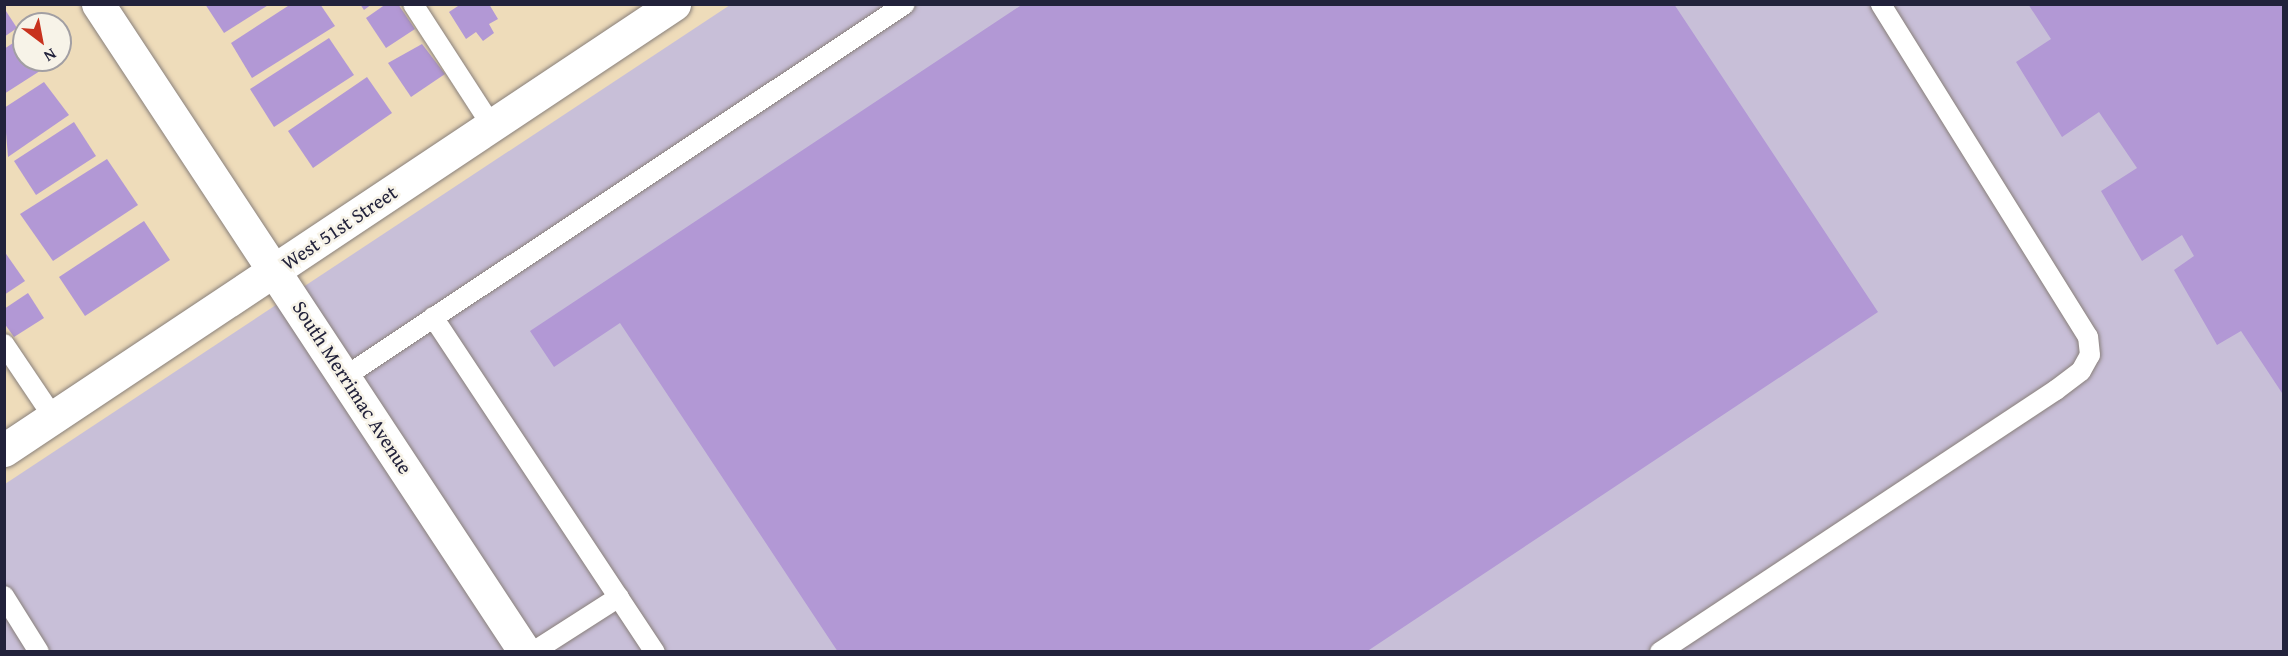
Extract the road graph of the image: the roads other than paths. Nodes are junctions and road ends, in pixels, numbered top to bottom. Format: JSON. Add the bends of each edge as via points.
{"nodes":[{"id":1,"x":98,"y":4,"type":"edge"},
{"id":2,"x":413,"y":4,"type":"edge"},
{"id":3,"x":674,"y":4,"type":"edge"},
{"id":4,"x":905,"y":4,"type":"edge"},
{"id":5,"x":1881,"y":4,"type":"edge"},
{"id":6,"x":492,"y":126,"type":"junction"},
{"id":7,"x":276,"y":269,"type":"junction"},
{"id":8,"x":433,"y":317,"type":"junction"},
{"id":9,"x":4,"y":344,"type":"edge"},
{"id":10,"x":346,"y":376,"type":"junction"},
{"id":11,"x":54,"y":418,"type":"junction"},
{"id":12,"x":4,"y":450,"type":"edge"},
{"id":13,"x":4,"y":596,"type":"edge"},
{"id":14,"x":619,"y":597,"type":"junction"},
{"id":15,"x":39,"y":651,"type":"edge"},
{"id":16,"x":525,"y":651,"type":"edge"},
{"id":17,"x":533,"y":651,"type":"edge"},
{"id":18,"x":655,"y":651,"type":"edge"},
{"id":19,"x":1660,"y":651,"type":"edge"}],
"edges":[{"from":1,"to":7,"type":"street","name":"South Merrimac Avenue"},
{"from":2,"to":6,"type":"lane"},
{"from":3,"to":6,"type":"street","name":"West 51st Street"},
{"from":4,"to":8,"type":"lane"},
{"from":5,"to":19,"type":"lane","via":[[2088,337],[2090,355],[2081,371],[2056,390]]},
{"from":6,"to":7,"type":"street","name":"West 51st Street"},
{"from":7,"to":10,"type":"street","name":"South Merrimac Avenue"},
{"from":7,"to":11,"type":"street","name":"West 51st Street"},
{"from":8,"to":10,"type":"lane"},
{"from":8,"to":14,"type":"lane"},
{"from":9,"to":11,"type":"lane"},
{"from":10,"to":16,"type":"street","name":"South Merrimac Avenue"},
{"from":11,"to":12,"type":"street","name":"West 51st Street"},
{"from":13,"to":15,"type":"lane"},
{"from":14,"to":17,"type":"lane"},
{"from":14,"to":18,"type":"lane"}]}
